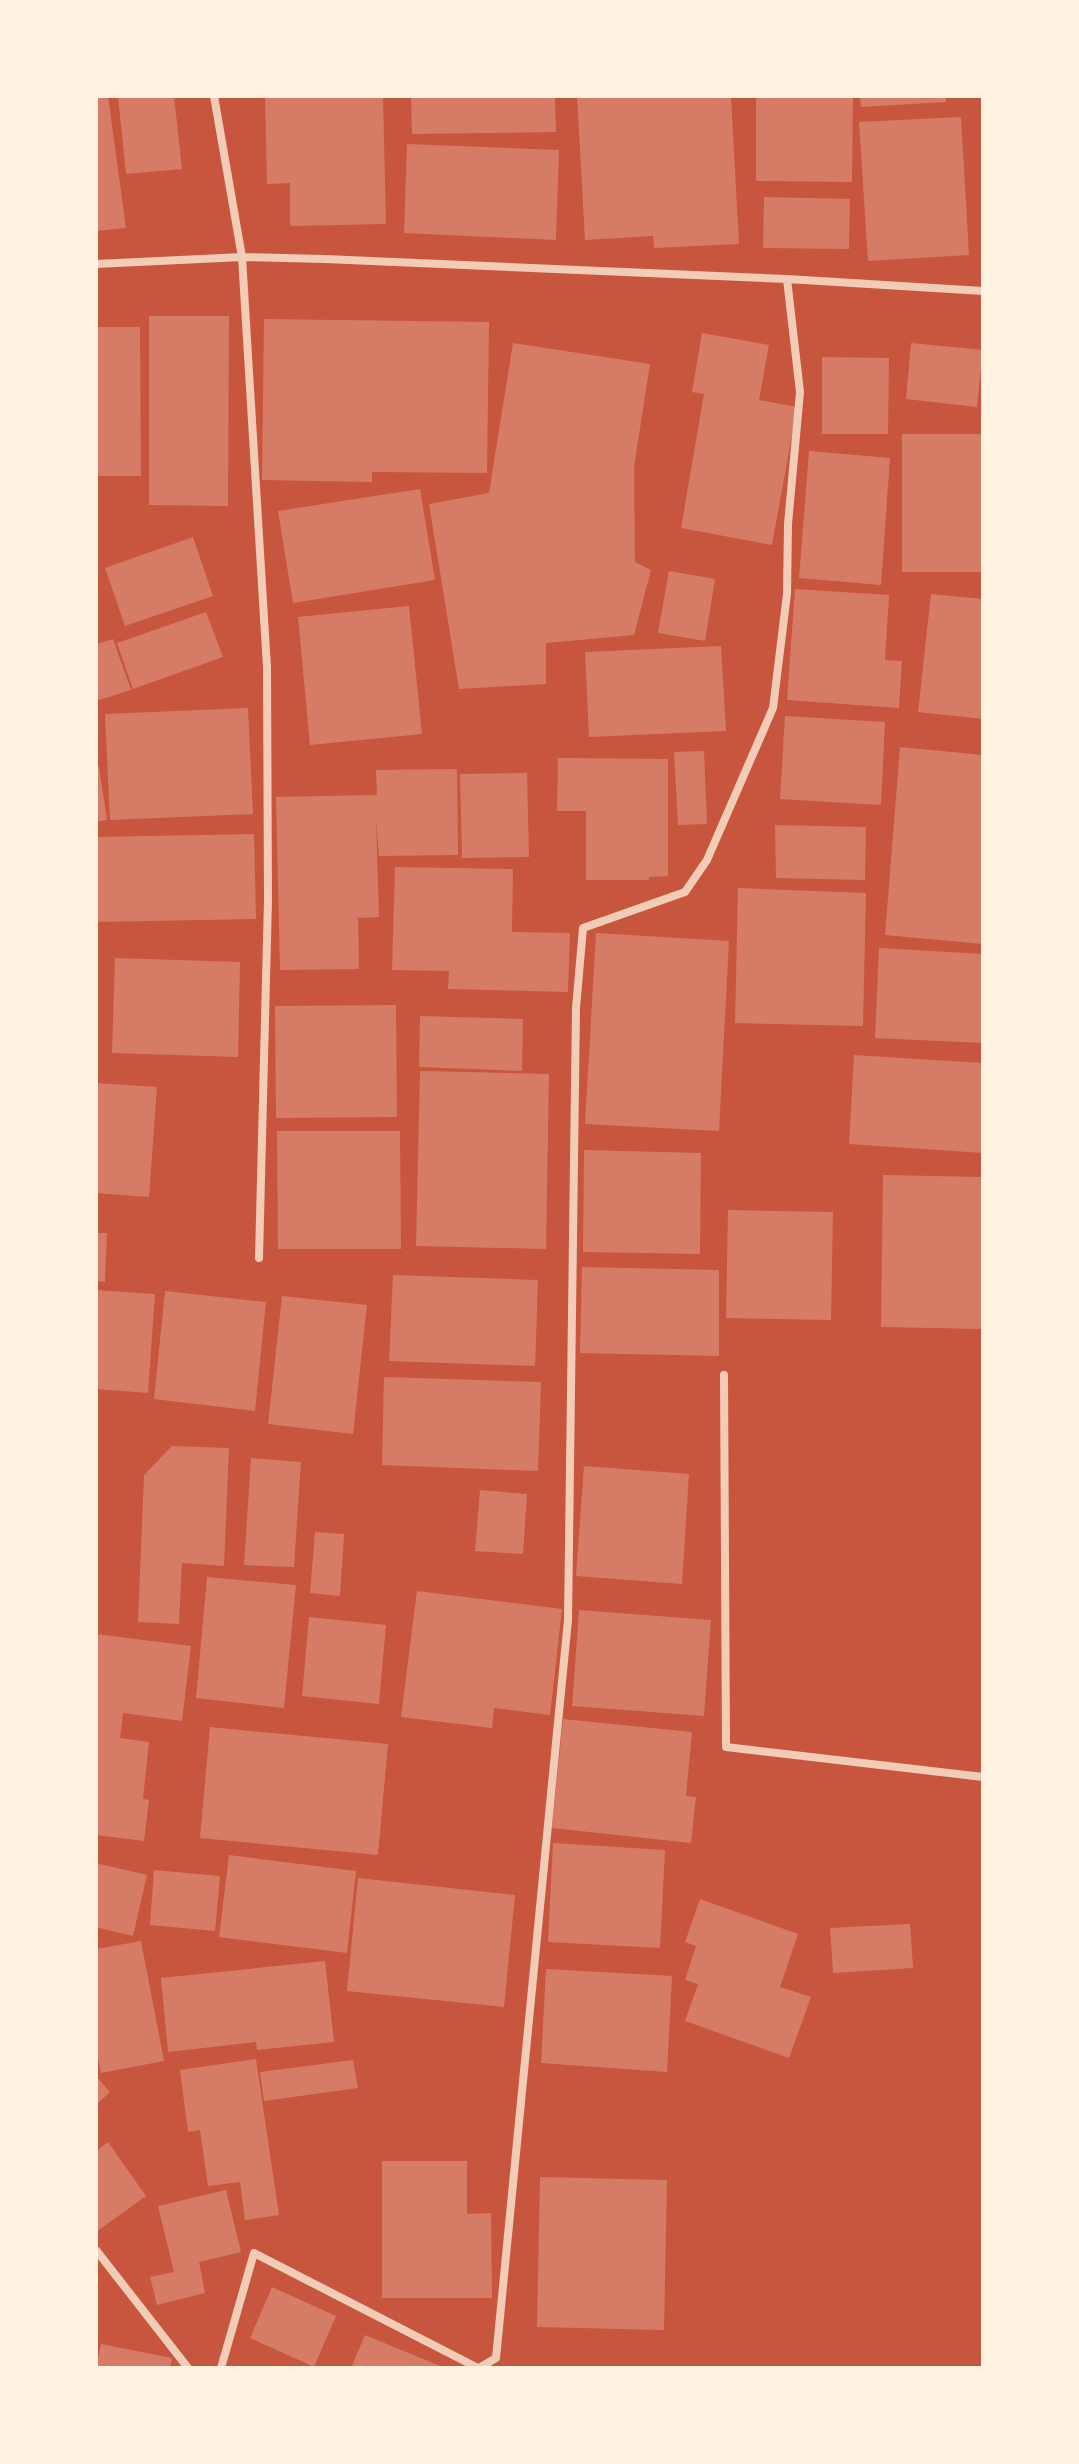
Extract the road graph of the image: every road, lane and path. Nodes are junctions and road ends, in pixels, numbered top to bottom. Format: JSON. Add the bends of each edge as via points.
{"nodes":[{"id":1,"x":214,"y":96,"type":"edge"},
{"id":2,"x":242,"y":257,"type":"junction"},
{"id":3,"x":96,"y":264,"type":"edge"},
{"id":4,"x":787,"y":279,"type":"junction"},
{"id":5,"x":983,"y":291,"type":"edge"},
{"id":6,"x":259,"y":1258,"type":"dead end"},
{"id":7,"x":724,"y":1375,"type":"dead end"},
{"id":8,"x":983,"y":1777,"type":"edge"},
{"id":9,"x":96,"y":2250,"type":"edge"},
{"id":10,"x":188,"y":2368,"type":"edge"},
{"id":11,"x":221,"y":2368,"type":"edge"},
{"id":12,"x":479,"y":2368,"type":"edge"}],
"edges":[{"from":1,"to":2,"type":"street"},
{"from":2,"to":3,"type":"street"},
{"from":2,"to":4,"type":"street"},
{"from":2,"to":6,"type":"street","via":[[267,667],[268,900]]},
{"from":4,"to":5,"type":"street"},
{"from":4,"to":12,"type":"street","via":[[800,392],[787,594],[773,708],[707,860],[685,892],[583,928],[576,1008],[568,1620],[496,2358]]},
{"from":7,"to":8,"type":"street","via":[[726,1747]]},
{"from":9,"to":10,"type":"street"},
{"from":11,"to":12,"type":"street","via":[[254,2253]]}]}
